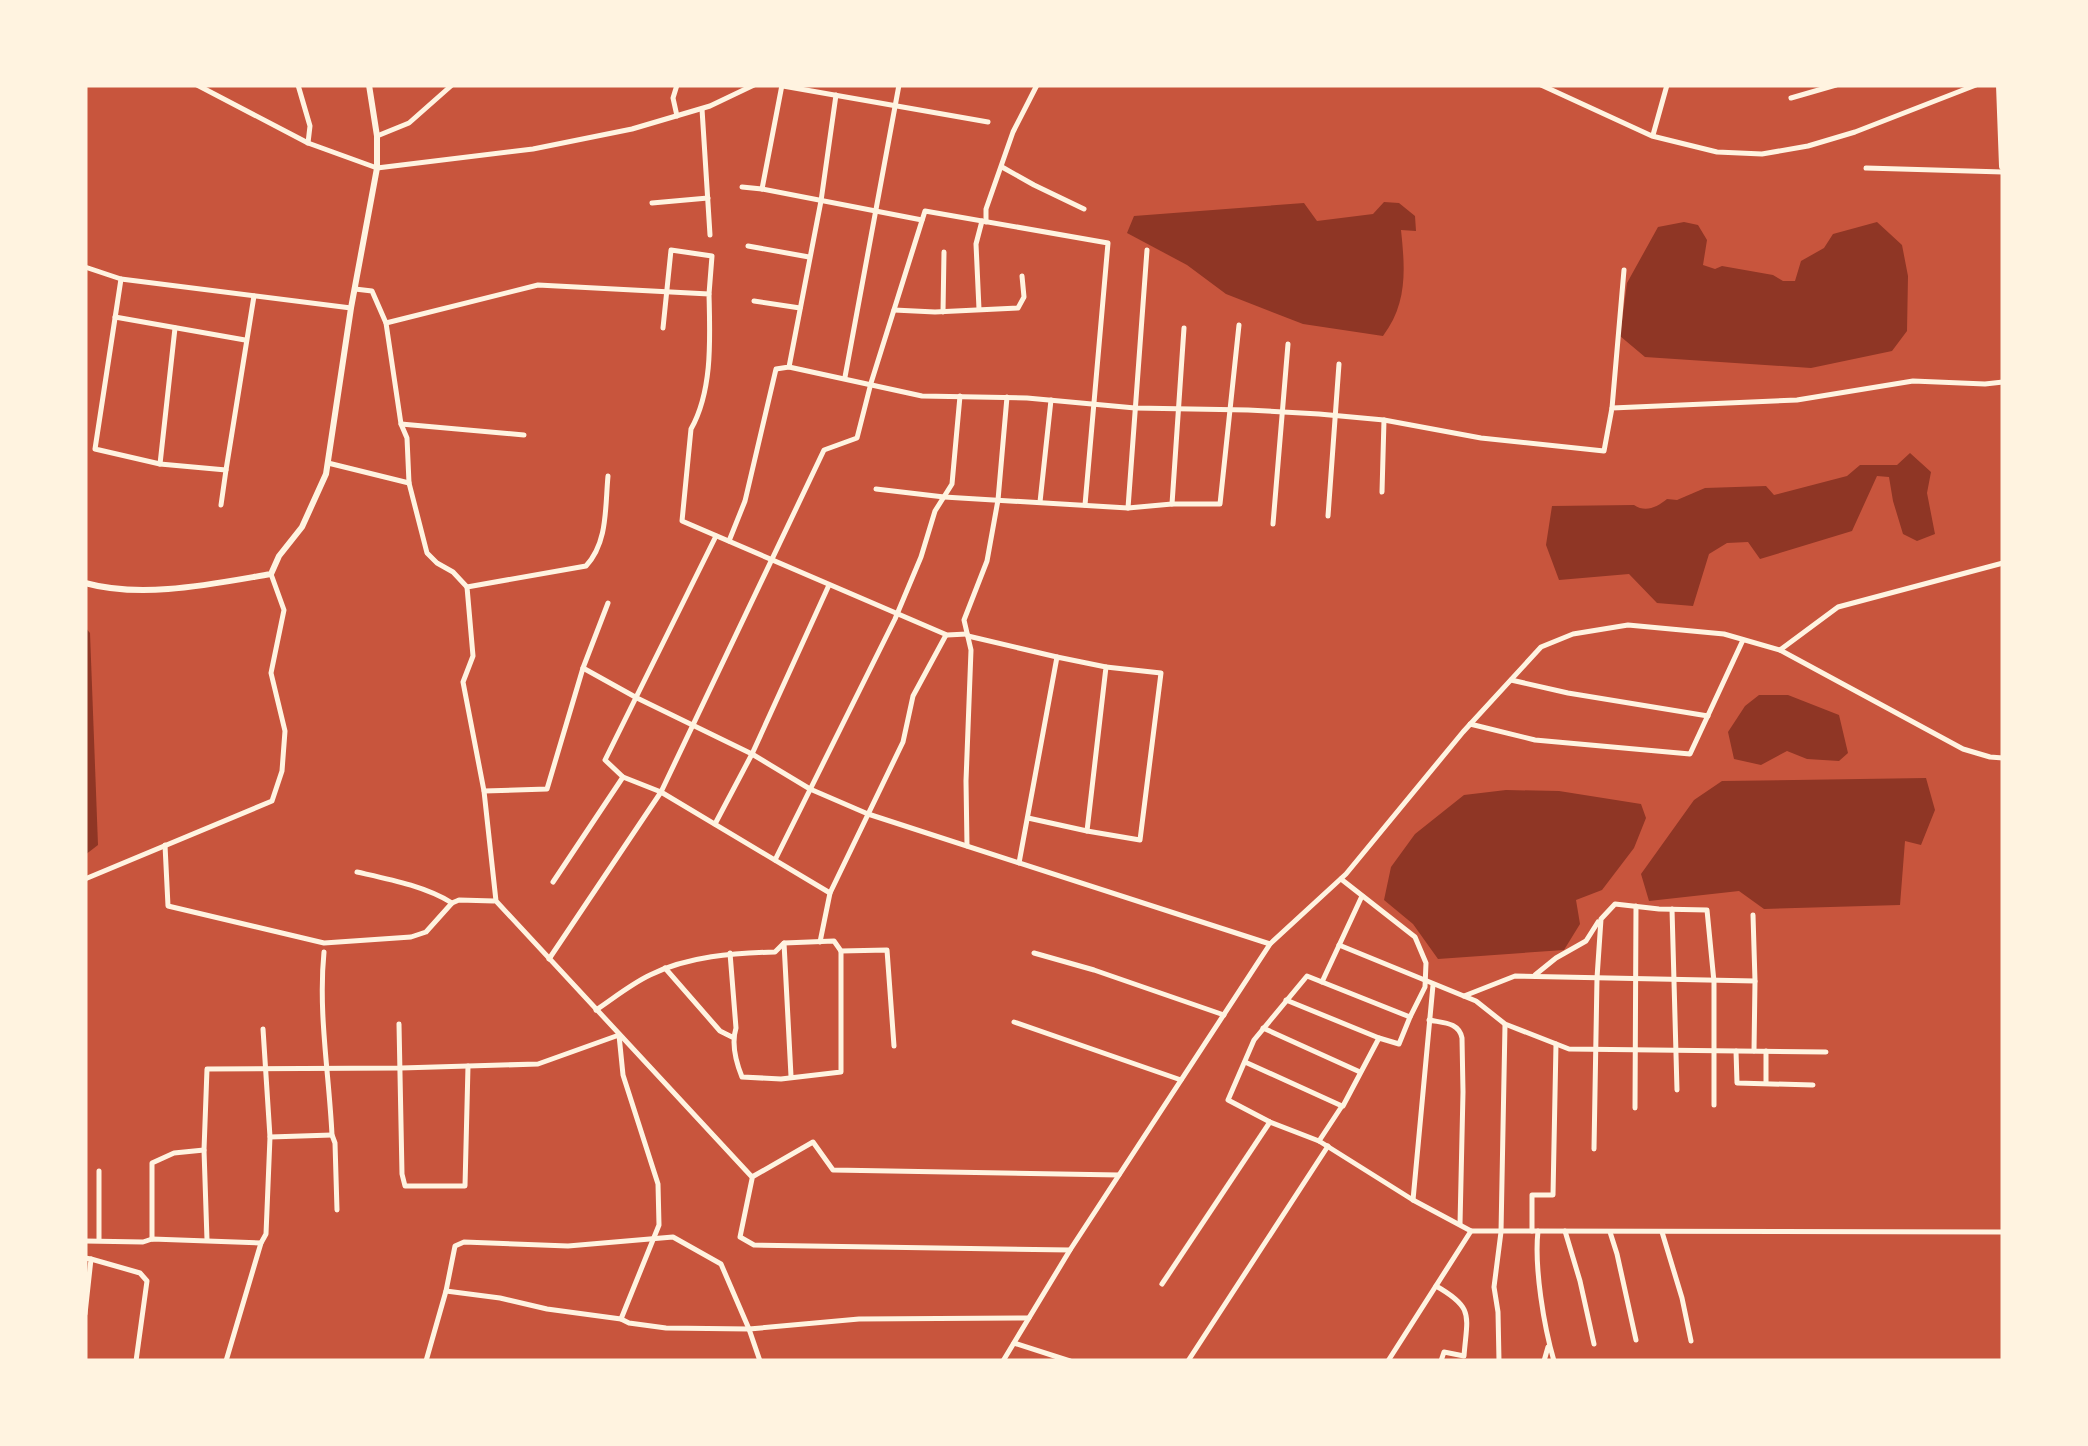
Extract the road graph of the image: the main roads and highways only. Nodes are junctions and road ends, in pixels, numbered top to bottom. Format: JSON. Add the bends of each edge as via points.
{"nodes":[{"id":1,"x":2000,"y":85,"type":"edge"},
{"id":2,"x":2003,"y":169,"type":"edge"}],
"edges":[{"from":1,"to":2,"type":"main road"}]}
